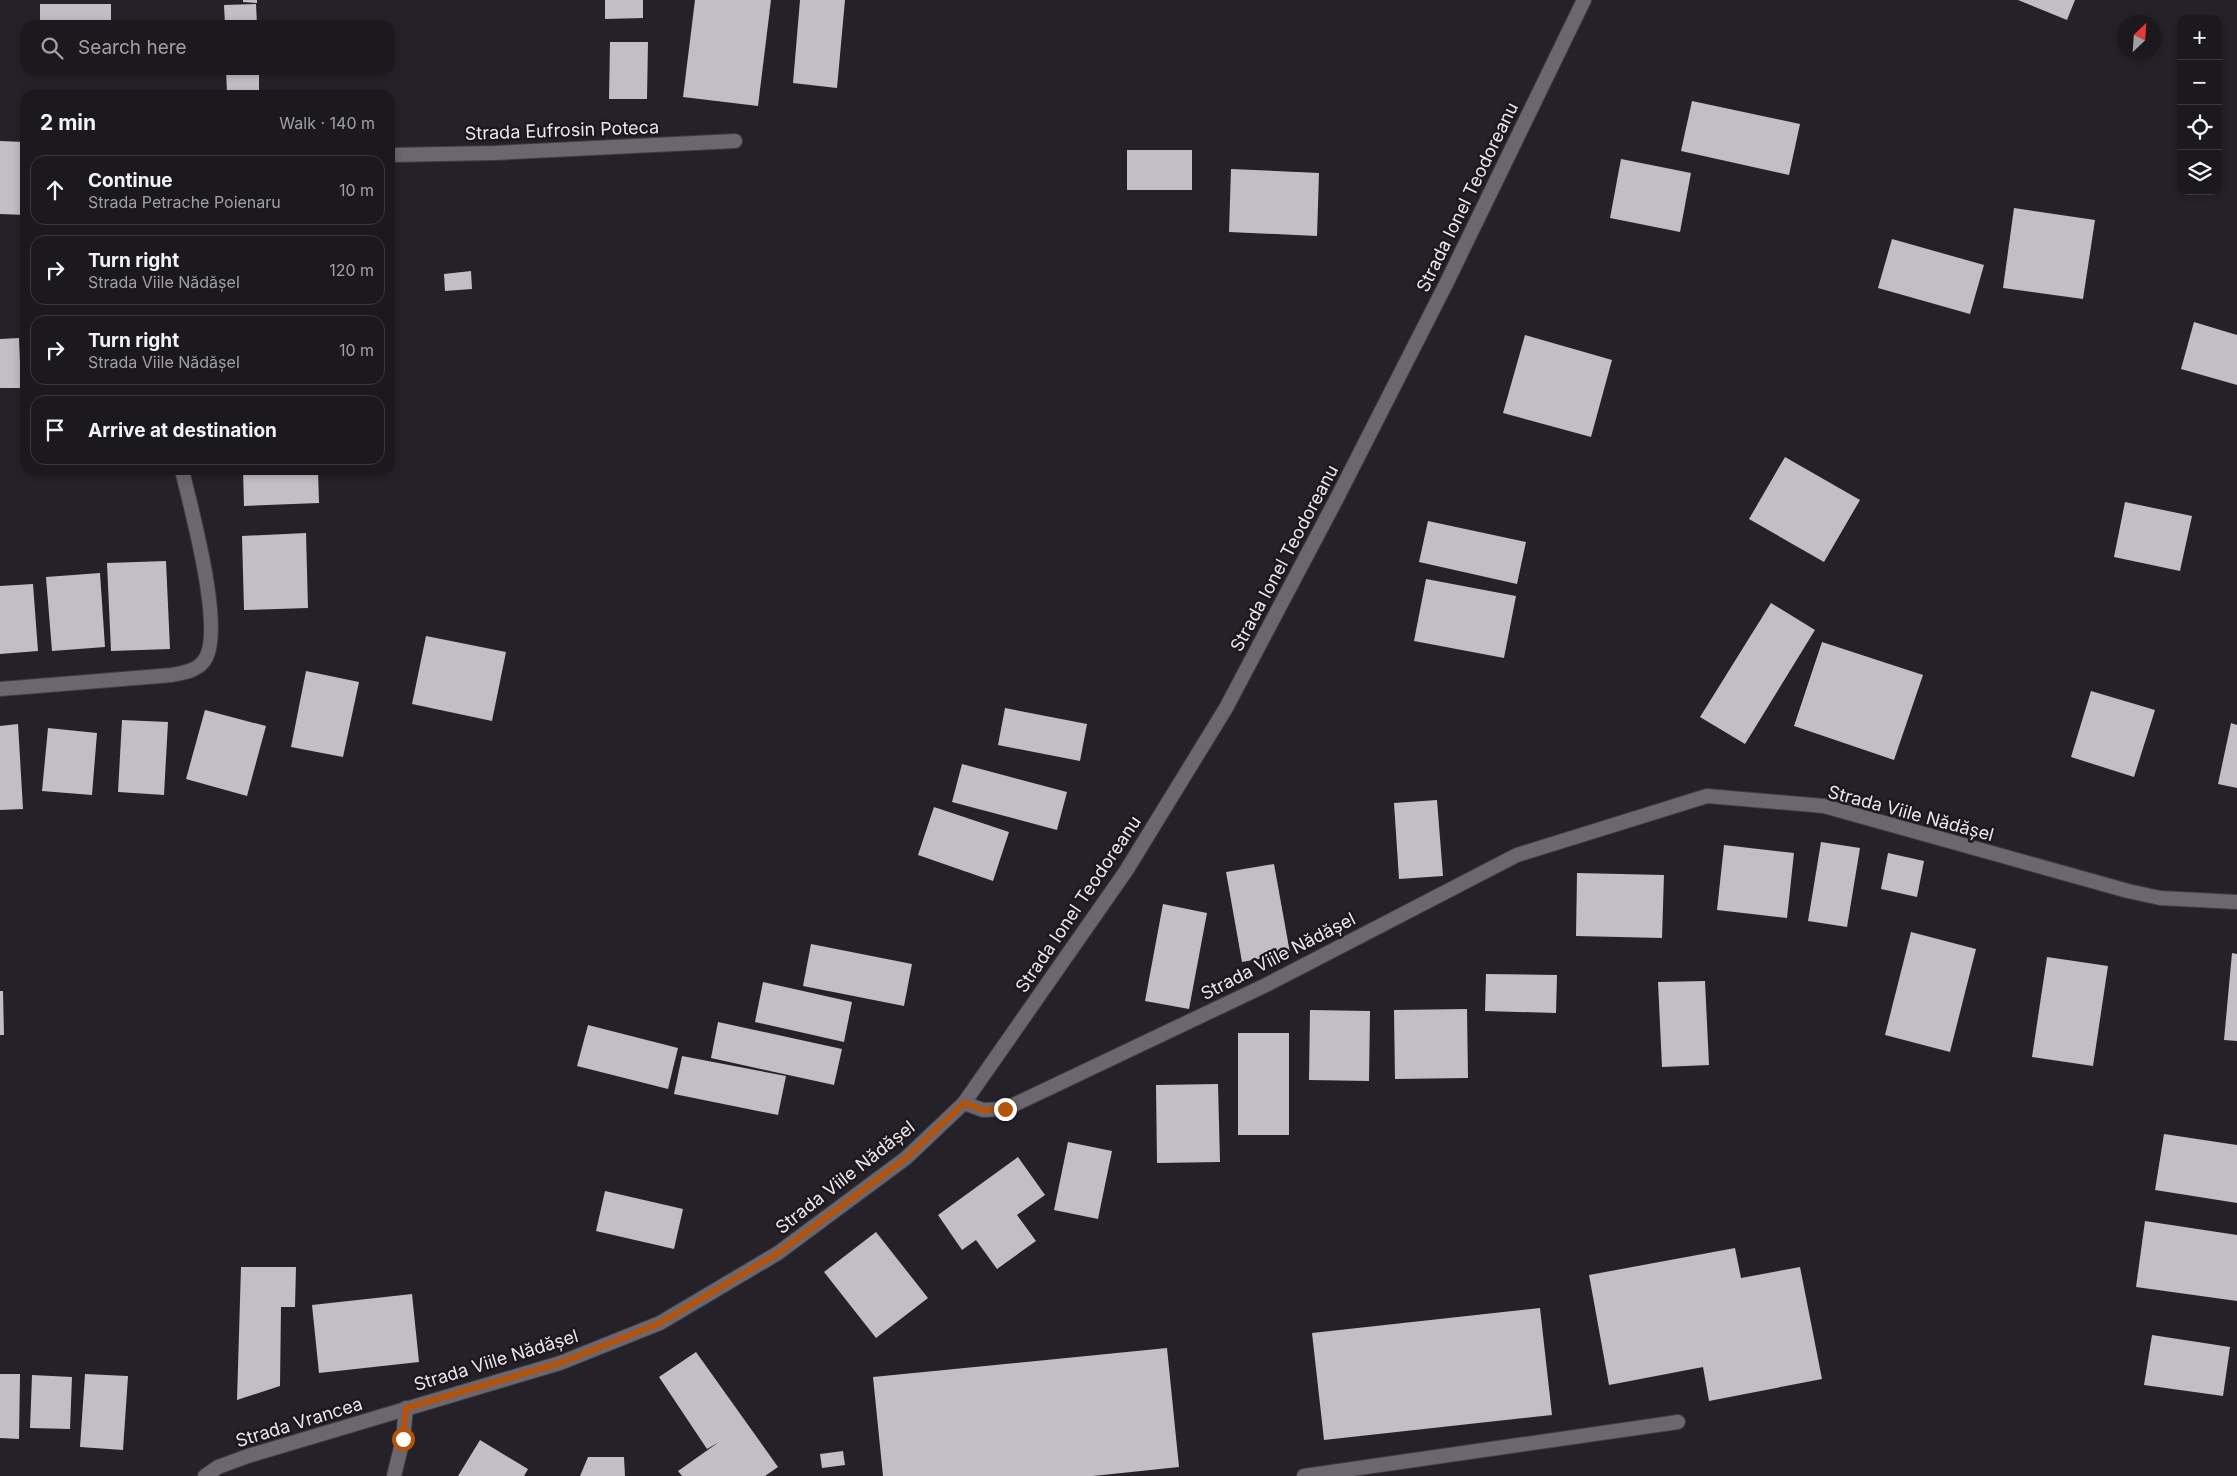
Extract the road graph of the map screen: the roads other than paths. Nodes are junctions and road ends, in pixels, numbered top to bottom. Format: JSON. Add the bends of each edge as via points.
{"nodes":[{"id":1,"x":1584,"y":0,"type":"edge"},
{"id":2,"x":735,"y":141,"type":"dead end"},
{"id":3,"x":395,"y":155,"type":"edge"},
{"id":4,"x":183,"y":475,"type":"edge"},
{"id":5,"x":0,"y":690,"type":"edge"},
{"id":6,"x":2237,"y":902,"type":"edge"},
{"id":7,"x":964,"y":1103,"type":"junction"},
{"id":8,"x":406,"y":1408,"type":"junction"},
{"id":9,"x":1678,"y":1422,"type":"dead end"},
{"id":10,"x":205,"y":1476,"type":"edge"},
{"id":11,"x":394,"y":1476,"type":"edge"},
{"id":12,"x":1304,"y":1476,"type":"edge"}],
"edges":[{"from":1,"to":7,"type":"street","name":"Strada Ionel Teodoreanu","via":[[1446,284],[1226,708],[1126,871]]},
{"from":2,"to":3,"type":"street","name":"Strada Eufrosin Poteca"},
{"from":4,"to":5,"type":"street","via":[[207,583],[212,626],[210,648],[203,662],[172,675]]},
{"from":6,"to":7,"type":"street","name":"Strada Viile Nădășel","via":[[2160,898],[2128,891],[1824,806],[1707,796],[1517,855],[1266,985],[1005,1109],[983,1110]]},
{"from":7,"to":8,"type":"street","name":"Strada Viile Nădășel","via":[[906,1158],[778,1253],[660,1323],[560,1363]]},
{"from":8,"to":10,"type":"street","name":"Strada Vrancea","via":[[248,1456],[218,1467]]},
{"from":8,"to":11,"type":"street"},
{"from":9,"to":12,"type":"street"}]}
